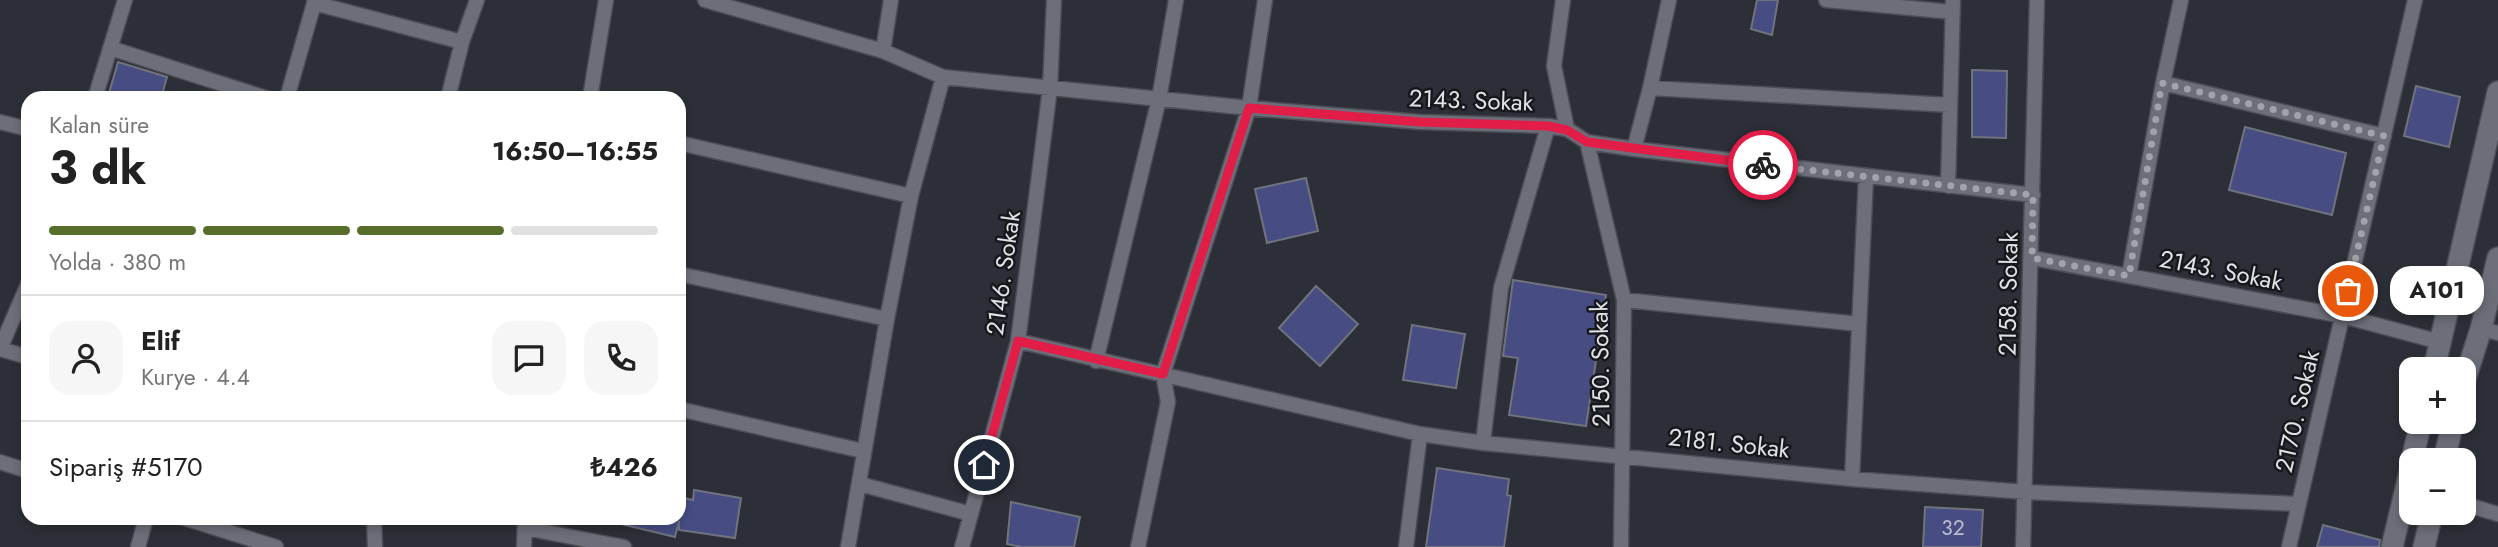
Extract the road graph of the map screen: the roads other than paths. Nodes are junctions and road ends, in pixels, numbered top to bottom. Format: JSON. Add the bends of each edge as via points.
{"nodes":[{"id":1,"x":125,"y":0,"type":"edge"},
{"id":2,"x":477,"y":0,"type":"edge"},
{"id":3,"x":606,"y":0,"type":"edge"},
{"id":4,"x":705,"y":0,"type":"edge"},
{"id":5,"x":891,"y":0,"type":"edge"},
{"id":6,"x":1054,"y":0,"type":"edge"},
{"id":7,"x":1176,"y":0,"type":"edge"},
{"id":8,"x":1265,"y":0,"type":"edge"},
{"id":9,"x":1563,"y":0,"type":"edge"},
{"id":10,"x":1668,"y":0,"type":"edge"},
{"id":11,"x":1826,"y":0,"type":"edge"},
{"id":12,"x":2038,"y":0,"type":"edge"},
{"id":13,"x":2181,"y":0,"type":"edge"},
{"id":14,"x":2415,"y":0,"type":"edge"},
{"id":15,"x":315,"y":1,"type":"edge"},
{"id":16,"x":1952,"y":6,"type":"edge"},
{"id":17,"x":462,"y":41,"type":"junction"},
{"id":18,"x":110,"y":48,"type":"junction"},
{"id":19,"x":883,"y":51,"type":"junction"},
{"id":20,"x":943,"y":77,"type":"junction"},
{"id":21,"x":2162,"y":83,"type":"junction"},
{"id":22,"x":1051,"y":88,"type":"junction"},
{"id":23,"x":1650,"y":88,"type":"junction"},
{"id":24,"x":97,"y":91,"type":"edge"},
{"id":25,"x":244,"y":91,"type":"edge"},
{"id":26,"x":289,"y":91,"type":"edge"},
{"id":27,"x":450,"y":91,"type":"edge"},
{"id":28,"x":591,"y":91,"type":"edge"},
{"id":29,"x":2498,"y":92,"type":"edge"},
{"id":30,"x":1159,"y":99,"type":"junction"},
{"id":31,"x":1950,"y":105,"type":"junction"},
{"id":32,"x":1249,"y":108,"type":"junction"},
{"id":33,"x":0,"y":122,"type":"edge"},
{"id":34,"x":1548,"y":126,"type":"junction"},
{"id":35,"x":21,"y":128,"type":"edge"},
{"id":36,"x":1567,"y":130,"type":"junction"},
{"id":37,"x":2384,"y":136,"type":"junction"},
{"id":38,"x":1587,"y":142,"type":"junction"},
{"id":39,"x":686,"y":145,"type":"edge"},
{"id":40,"x":1634,"y":149,"type":"junction"},
{"id":41,"x":1866,"y":177,"type":"junction"},
{"id":42,"x":1948,"y":186,"type":"junction"},
{"id":43,"x":2033,"y":195,"type":"junction"},
{"id":44,"x":911,"y":196,"type":"junction"},
{"id":45,"x":2032,"y":258,"type":"junction"},
{"id":46,"x":2498,"y":258,"type":"edge"},
{"id":47,"x":686,"y":276,"type":"edge"},
{"id":48,"x":2129,"y":276,"type":"junction"},
{"id":49,"x":21,"y":300,"type":"edge"},
{"id":50,"x":1624,"y":300,"type":"junction"},
{"id":51,"x":2343,"y":316,"type":"junction"},
{"id":52,"x":887,"y":319,"type":"junction"},
{"id":53,"x":1859,"y":324,"type":"junction"},
{"id":54,"x":2490,"y":331,"type":"edge"},
{"id":55,"x":1018,"y":341,"type":"junction"},
{"id":56,"x":2440,"y":342,"type":"junction"},
{"id":57,"x":0,"y":349,"type":"edge"},
{"id":58,"x":21,"y":355,"type":"edge"},
{"id":59,"x":2437,"y":357,"type":"edge"},
{"id":60,"x":2476,"y":358,"type":"edge"},
{"id":61,"x":1096,"y":361,"type":"junction"},
{"id":62,"x":1163,"y":374,"type":"junction"},
{"id":63,"x":686,"y":411,"type":"edge"},
{"id":64,"x":1420,"y":435,"type":"junction"},
{"id":65,"x":1483,"y":443,"type":"junction"},
{"id":66,"x":863,"y":451,"type":"junction"},
{"id":67,"x":1624,"y":456,"type":"junction"},
{"id":68,"x":0,"y":462,"type":"edge"},
{"id":69,"x":21,"y":469,"type":"edge"},
{"id":70,"x":1852,"y":479,"type":"junction"},
{"id":71,"x":860,"y":484,"type":"junction"},
{"id":72,"x":2026,"y":492,"type":"junction"},
{"id":73,"x":2298,"y":504,"type":"junction"},
{"id":74,"x":2476,"y":508,"type":"edge"},
{"id":75,"x":971,"y":514,"type":"junction"},
{"id":76,"x":2498,"y":514,"type":"edge"},
{"id":77,"x":2399,"y":517,"type":"edge"},
{"id":78,"x":144,"y":525,"type":"edge"},
{"id":79,"x":206,"y":525,"type":"edge"},
{"id":80,"x":374,"y":525,"type":"edge"},
{"id":81,"x":525,"y":525,"type":"edge"},
{"id":82,"x":533,"y":525,"type":"edge"},
{"id":83,"x":2429,"y":525,"type":"edge"},
{"id":84,"x":138,"y":547,"type":"edge"},
{"id":85,"x":276,"y":547,"type":"edge"},
{"id":86,"x":376,"y":547,"type":"edge"},
{"id":87,"x":524,"y":547,"type":"edge"},
{"id":88,"x":624,"y":547,"type":"edge"},
{"id":89,"x":848,"y":547,"type":"edge"},
{"id":90,"x":962,"y":547,"type":"edge"},
{"id":91,"x":1138,"y":547,"type":"edge"},
{"id":92,"x":1406,"y":547,"type":"edge"},
{"id":93,"x":1622,"y":547,"type":"edge"},
{"id":94,"x":2023,"y":547,"type":"edge"},
{"id":95,"x":2289,"y":547,"type":"edge"},
{"id":96,"x":2392,"y":547,"type":"edge"},
{"id":97,"x":2424,"y":547,"type":"edge"}],
"edges":[{"from":1,"to":18,"type":"street"},
{"from":2,"to":17,"type":"street"},
{"from":3,"to":28,"type":"street"},
{"from":4,"to":19,"type":"street","name":"2143. Sokak"},
{"from":5,"to":19,"type":"street"},
{"from":6,"to":22,"type":"street","name":"2146. Sokak"},
{"from":7,"to":30,"type":"street"},
{"from":8,"to":32,"type":"street"},
{"from":9,"to":36,"type":"street","via":[[1554,66]]},
{"from":10,"to":23,"type":"street"},
{"from":11,"to":16,"type":"street"},
{"from":12,"to":43,"type":"street","name":"2158. Sokak"},
{"from":13,"to":21,"type":"street"},
{"from":14,"to":37,"type":"street","name":"2170. Sokak"},
{"from":15,"to":17,"type":"street"},
{"from":15,"to":26,"type":"street"},
{"from":16,"to":31,"type":"street"},
{"from":17,"to":27,"type":"street"},
{"from":18,"to":24,"type":"street"},
{"from":18,"to":25,"type":"street"},
{"from":19,"to":20,"type":"street","name":"2143. Sokak"},
{"from":20,"to":22,"type":"street","name":"2143. Sokak"},
{"from":20,"to":44,"type":"street"},
{"from":21,"to":37,"type":"street"},
{"from":21,"to":48,"type":"street"},
{"from":22,"to":30,"type":"street","name":"2143. Sokak"},
{"from":22,"to":55,"type":"street","name":"2146. Sokak"},
{"from":23,"to":31,"type":"street"},
{"from":23,"to":40,"type":"street"},
{"from":29,"to":56,"type":"main road"},
{"from":30,"to":32,"type":"street","name":"2143. Sokak"},
{"from":30,"to":61,"type":"street"},
{"from":31,"to":42,"type":"street"},
{"from":32,"to":34,"type":"street","name":"2143. Sokak","via":[[1420,122]]},
{"from":32,"to":62,"type":"street"},
{"from":33,"to":35,"type":"street"},
{"from":34,"to":36,"type":"street","name":"2143. Sokak"},
{"from":34,"to":65,"type":"street","via":[[1501,288]]},
{"from":36,"to":38,"type":"street","name":"2143. Sokak"},
{"from":37,"to":51,"type":"street","name":"2170. Sokak"},
{"from":38,"to":40,"type":"street","name":"2143. Sokak"},
{"from":38,"to":50,"type":"street","name":"2150. Sokak"},
{"from":39,"to":44,"type":"street"},
{"from":40,"to":41,"type":"street","name":"2143. Sokak"},
{"from":41,"to":42,"type":"street","name":"2143. Sokak"},
{"from":41,"to":53,"type":"street"},
{"from":42,"to":43,"type":"street","name":"2143. Sokak"},
{"from":43,"to":45,"type":"street","name":"2158. Sokak"},
{"from":44,"to":52,"type":"street"},
{"from":45,"to":48,"type":"street","name":"2143. Sokak"},
{"from":45,"to":72,"type":"street","name":"2158. Sokak"},
{"from":46,"to":54,"type":"main road"},
{"from":47,"to":52,"type":"street"},
{"from":48,"to":51,"type":"street","name":"2143. Sokak"},
{"from":49,"to":57,"type":"street"},
{"from":50,"to":53,"type":"street"},
{"from":50,"to":67,"type":"street","name":"2150. Sokak"},
{"from":51,"to":56,"type":"street","name":"2143. Sokak"},
{"from":51,"to":73,"type":"street","name":"2170. Sokak"},
{"from":52,"to":66,"type":"street"},
{"from":53,"to":70,"type":"street"},
{"from":54,"to":60,"type":"main road"},
{"from":55,"to":61,"type":"street","name":"2181. Sokak"},
{"from":55,"to":75,"type":"street","name":"2146. Sokak"},
{"from":56,"to":59,"type":"main road"},
{"from":57,"to":58,"type":"street"},
{"from":61,"to":62,"type":"street","name":"2181. Sokak"},
{"from":62,"to":64,"type":"street","name":"2181. Sokak"},
{"from":62,"to":91,"type":"street","via":[[1168,402]]},
{"from":63,"to":66,"type":"street"},
{"from":64,"to":65,"type":"street","name":"2181. Sokak"},
{"from":64,"to":92,"type":"street"},
{"from":65,"to":67,"type":"street","name":"2181. Sokak"},
{"from":66,"to":71,"type":"street"},
{"from":67,"to":70,"type":"street","name":"2181. Sokak"},
{"from":67,"to":93,"type":"street","name":"2150. Sokak"},
{"from":68,"to":69,"type":"street"},
{"from":70,"to":72,"type":"street","name":"2181. Sokak"},
{"from":71,"to":75,"type":"street"},
{"from":71,"to":89,"type":"street"},
{"from":72,"to":73,"type":"street","name":"2181. Sokak"},
{"from":72,"to":94,"type":"street","name":"2158. Sokak"},
{"from":73,"to":95,"type":"street","name":"2170. Sokak"},
{"from":74,"to":76,"type":"street"},
{"from":75,"to":90,"type":"street","name":"2146. Sokak"},
{"from":77,"to":96,"type":"main road"},
{"from":78,"to":84,"type":"street"},
{"from":79,"to":85,"type":"street"},
{"from":80,"to":86,"type":"street"},
{"from":81,"to":87,"type":"street"},
{"from":82,"to":88,"type":"street"},
{"from":83,"to":97,"type":"main road"}]}
